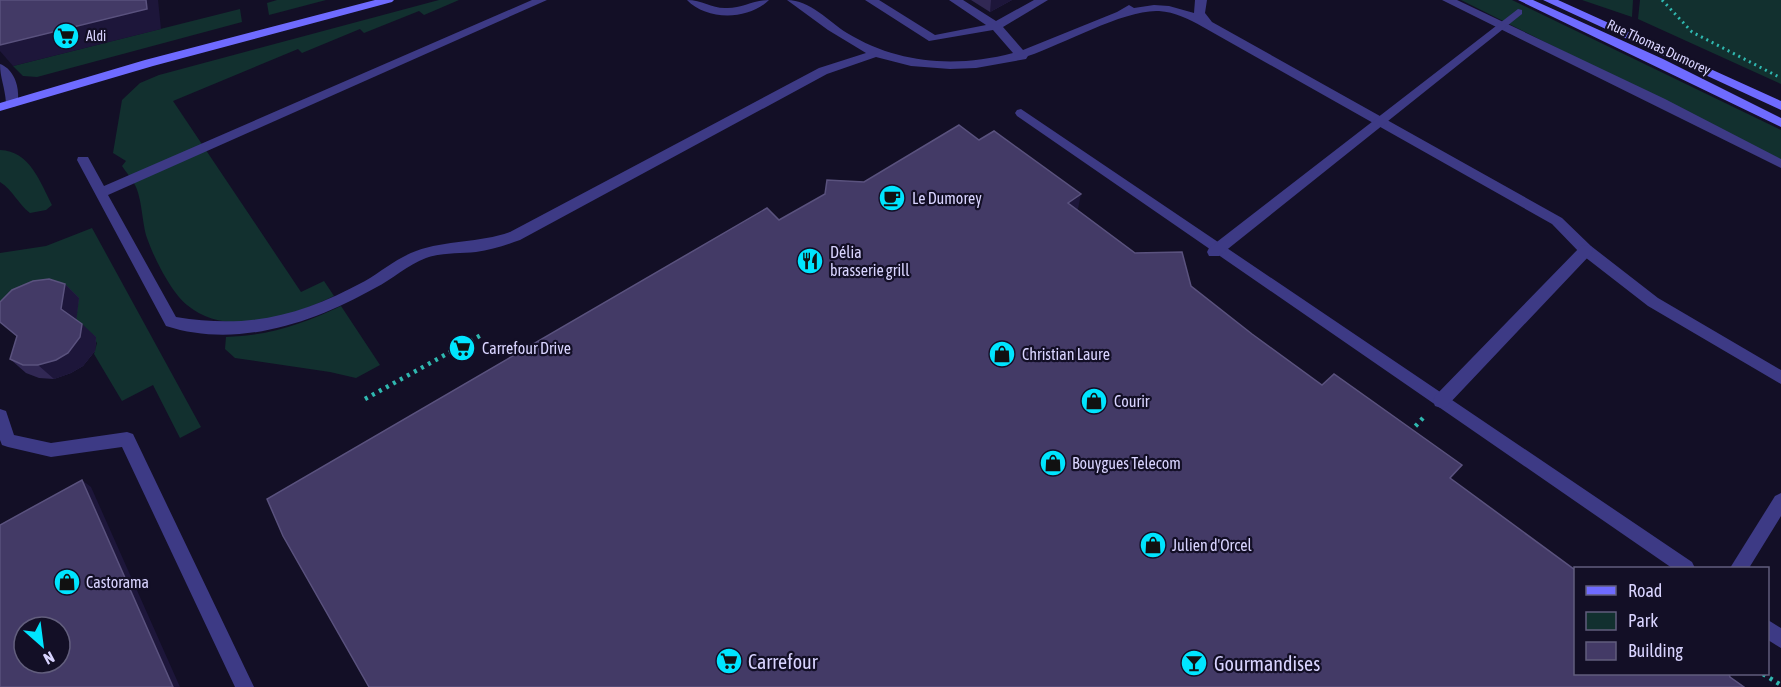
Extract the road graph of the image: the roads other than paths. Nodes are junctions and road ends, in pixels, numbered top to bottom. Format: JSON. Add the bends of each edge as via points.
{"nodes":[{"id":1,"x":388,"y":0,"type":"edge"},
{"id":2,"x":541,"y":0,"type":"edge"},
{"id":3,"x":693,"y":0,"type":"edge"},
{"id":4,"x":763,"y":0,"type":"edge"},
{"id":5,"x":793,"y":0,"type":"edge"},
{"id":6,"x":871,"y":0,"type":"edge"},
{"id":7,"x":955,"y":0,"type":"edge"},
{"id":8,"x":1042,"y":0,"type":"edge"},
{"id":9,"x":1142,"y":0,"type":"edge"},
{"id":10,"x":1202,"y":0,"type":"edge"},
{"id":11,"x":1448,"y":0,"type":"edge"},
{"id":12,"x":1549,"y":0,"type":"edge"},
{"id":13,"x":1521,"y":6,"type":"edge"},
{"id":14,"x":1121,"y":14,"type":"junction"},
{"id":15,"x":1208,"y":25,"type":"junction"},
{"id":16,"x":1502,"y":25,"type":"junction"},
{"id":17,"x":996,"y":26,"type":"junction"},
{"id":18,"x":875,"y":53,"type":"junction"},
{"id":19,"x":1022,"y":56,"type":"junction"},
{"id":20,"x":0,"y":68,"type":"edge"},
{"id":21,"x":6,"y":105,"type":"edge"},
{"id":22,"x":1781,"y":106,"type":"edge"},
{"id":23,"x":1021,"y":113,"type":"dead end"},
{"id":24,"x":1380,"y":122,"type":"junction"},
{"id":25,"x":1781,"y":123,"type":"edge"},
{"id":26,"x":82,"y":160,"type":"dead end"},
{"id":27,"x":1781,"y":164,"type":"edge"},
{"id":28,"x":100,"y":193,"type":"junction"},
{"id":29,"x":1216,"y":250,"type":"junction"},
{"id":30,"x":1586,"y":250,"type":"junction"},
{"id":31,"x":1781,"y":378,"type":"edge"},
{"id":32,"x":1441,"y":401,"type":"junction"},
{"id":33,"x":0,"y":416,"type":"edge"},
{"id":34,"x":1781,"y":501,"type":"edge"},
{"id":35,"x":1685,"y":567,"type":"edge"},
{"id":36,"x":1740,"y":567,"type":"edge"},
{"id":37,"x":245,"y":687,"type":"edge"}],
"edges":[{"from":1,"to":21,"type":"main road"},
{"from":2,"to":28,"type":"street"},
{"from":3,"to":4,"type":"street","via":[[707,9],[732,12]]},
{"from":5,"to":18,"type":"street"},
{"from":6,"to":17,"type":"street","via":[[933,39]]},
{"from":7,"to":17,"type":"street"},
{"from":8,"to":17,"type":"street"},
{"from":9,"to":14,"type":"street"},
{"from":10,"to":15,"type":"street","via":[[1199,12]]},
{"from":11,"to":16,"type":"street"},
{"from":12,"to":22,"type":"main road","name":"Rue Thomas Dumorey"},
{"from":13,"to":16,"type":"street"},
{"from":13,"to":25,"type":"main road","name":"Rue Thomas Dumorey","via":[[1659,62]]},
{"from":14,"to":15,"type":"street","via":[[1159,8],[1189,15]]},
{"from":14,"to":19,"type":"street"},
{"from":15,"to":24,"type":"street"},
{"from":16,"to":24,"type":"street"},
{"from":16,"to":27,"type":"street"},
{"from":17,"to":19,"type":"street"},
{"from":18,"to":19,"type":"street","via":[[947,66],[990,64]]},
{"from":18,"to":28,"type":"street","via":[[823,71],[506,240],[422,254],[312,313],[261,328],[199,328],[171,322]]},
{"from":20,"to":21,"type":"street","via":[[11,83]]},
{"from":23,"to":29,"type":"street"},
{"from":24,"to":29,"type":"street"},
{"from":24,"to":30,"type":"street","via":[[1557,221]]},
{"from":26,"to":28,"type":"street"},
{"from":29,"to":32,"type":"street"},
{"from":30,"to":31,"type":"street","via":[[1653,303]]},
{"from":30,"to":32,"type":"street"},
{"from":32,"to":35,"type":"street"},
{"from":33,"to":37,"type":"street","via":[[8,440],[51,450],[127,439]]},
{"from":34,"to":36,"type":"street"}]}
